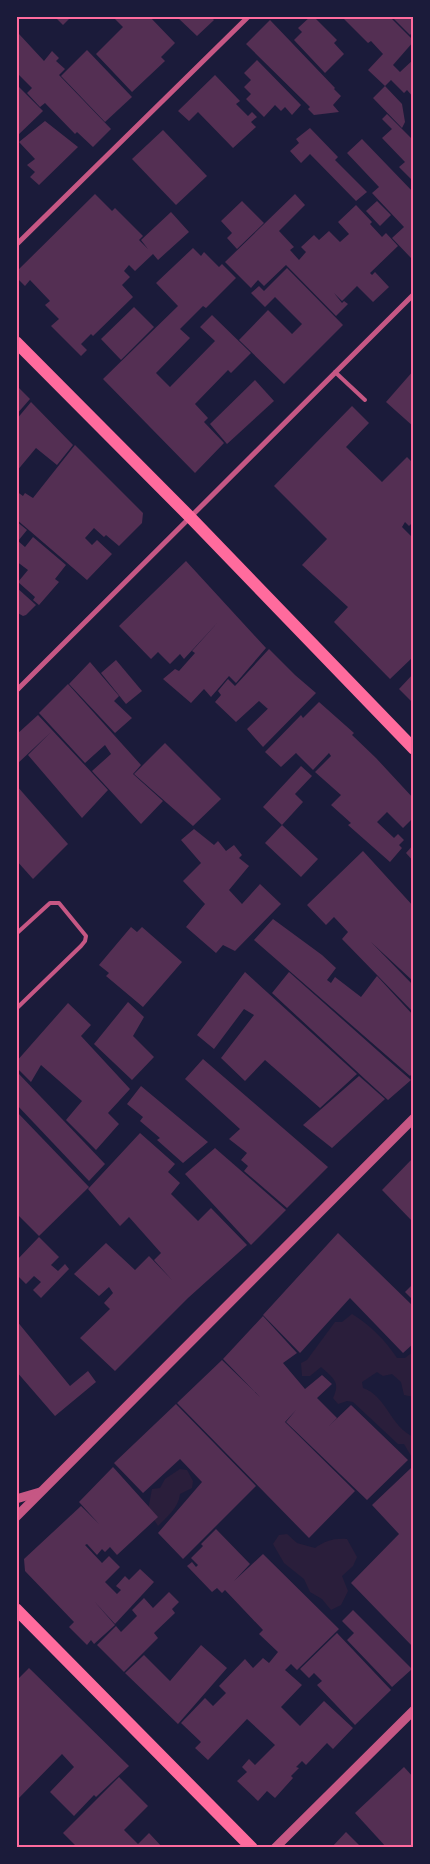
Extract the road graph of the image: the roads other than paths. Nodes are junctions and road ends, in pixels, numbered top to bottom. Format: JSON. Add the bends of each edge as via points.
{"nodes":[{"id":1,"x":249,"y":16,"type":"edge"},
{"id":2,"x":16,"y":245,"type":"edge"},
{"id":3,"x":414,"y":294,"type":"edge"},
{"id":4,"x":16,"y":342,"type":"edge"},
{"id":5,"x":335,"y":372,"type":"junction"},
{"id":6,"x":365,"y":400,"type":"dead end"},
{"id":7,"x":190,"y":517,"type":"junction"},
{"id":8,"x":16,"y":692,"type":"edge"},
{"id":9,"x":414,"y":748,"type":"edge"},
{"id":10,"x":16,"y":934,"type":"edge"},
{"id":11,"x":16,"y":1009,"type":"edge"},
{"id":12,"x":414,"y":1118,"type":"edge"},
{"id":13,"x":42,"y":1491,"type":"junction"},
{"id":14,"x":16,"y":1499,"type":"edge"},
{"id":15,"x":16,"y":1517,"type":"edge"},
{"id":16,"x":16,"y":1609,"type":"edge"},
{"id":17,"x":414,"y":1710,"type":"edge"},
{"id":18,"x":252,"y":1848,"type":"edge"},
{"id":19,"x":276,"y":1848,"type":"edge"}],
"edges":[{"from":1,"to":2,"type":"street"},
{"from":3,"to":5,"type":"street"},
{"from":4,"to":7,"type":"main road"},
{"from":5,"to":6,"type":"lane"},
{"from":5,"to":7,"type":"street"},
{"from":7,"to":8,"type":"street"},
{"from":7,"to":9,"type":"main road"},
{"from":10,"to":11,"type":"lane","via":[[54,902],[86,936],[81,946]]},
{"from":12,"to":13,"type":"street"},
{"from":13,"to":14,"type":"street"},
{"from":13,"to":15,"type":"street"},
{"from":16,"to":18,"type":"main road"},
{"from":17,"to":19,"type":"street"}]}
